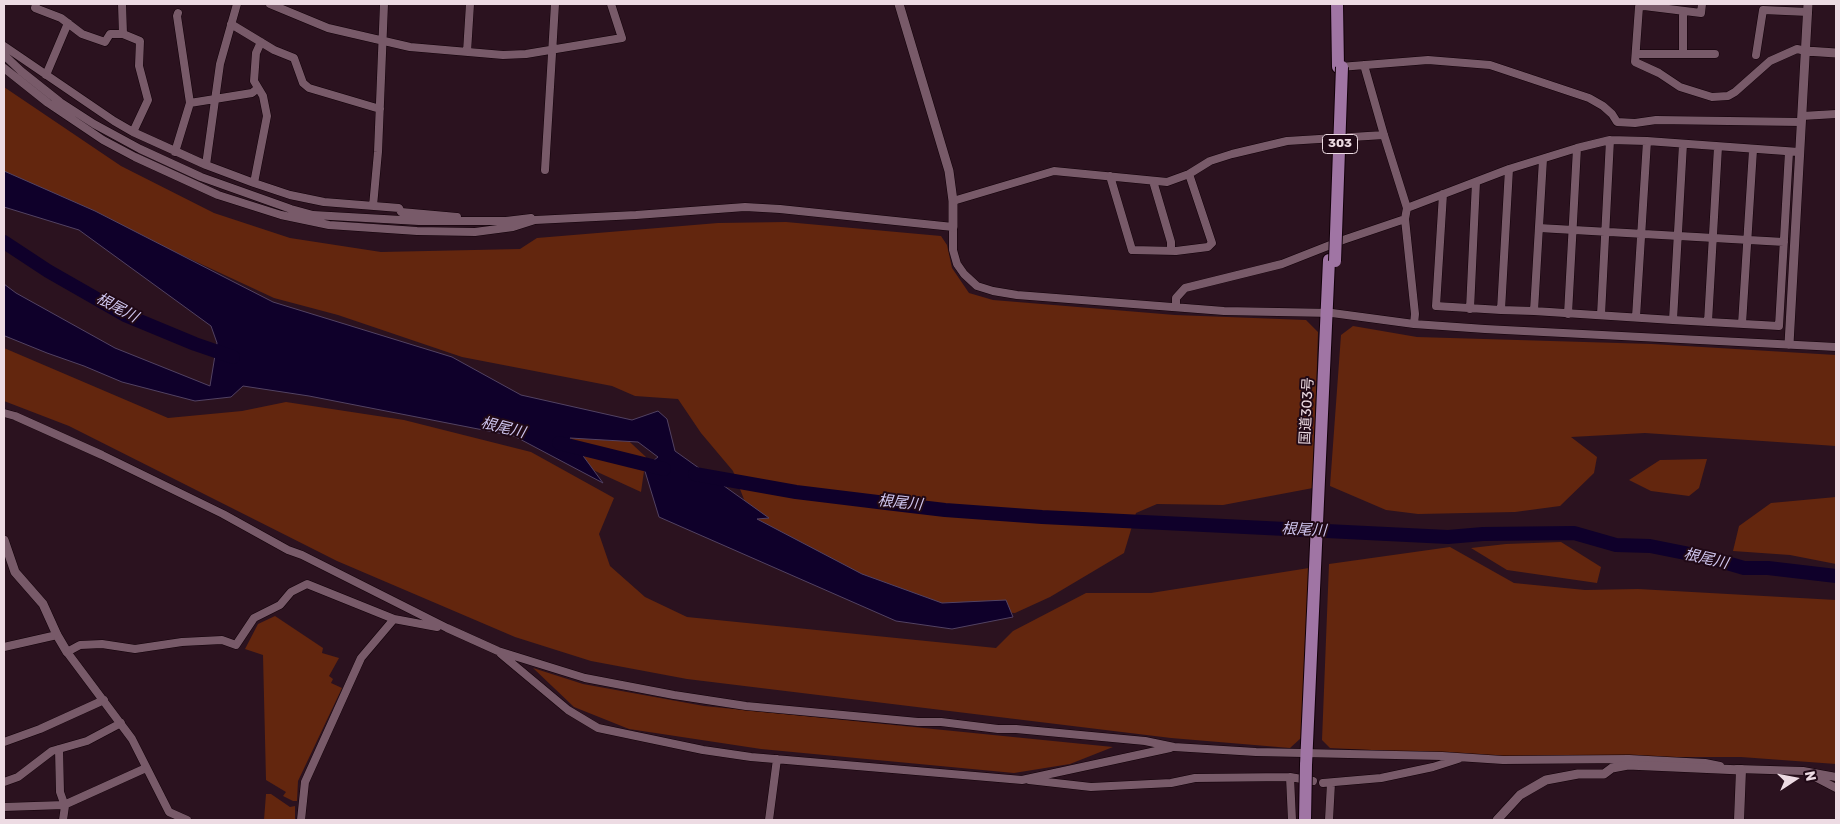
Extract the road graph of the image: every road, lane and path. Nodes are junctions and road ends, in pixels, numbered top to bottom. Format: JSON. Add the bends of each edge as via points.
{"nodes":[{"id":1,"x":36,"y":4,"type":"edge"},
{"id":2,"x":122,"y":4,"type":"edge"},
{"id":3,"x":237,"y":4,"type":"edge"},
{"id":4,"x":270,"y":4,"type":"edge"},
{"id":5,"x":384,"y":4,"type":"edge"},
{"id":6,"x":470,"y":4,"type":"edge"},
{"id":7,"x":555,"y":4,"type":"edge"},
{"id":8,"x":611,"y":4,"type":"edge"},
{"id":9,"x":899,"y":4,"type":"edge"},
{"id":10,"x":1337,"y":4,"type":"edge"},
{"id":11,"x":1344,"y":4,"type":"edge"},
{"id":12,"x":1702,"y":4,"type":"edge"},
{"id":13,"x":1808,"y":8,"type":"edge"},
{"id":14,"x":1683,"y":11,"type":"junction"},
{"id":15,"x":178,"y":13,"type":"dead end"},
{"id":16,"x":68,"y":23,"type":"junction"},
{"id":17,"x":231,"y":24,"type":"junction"},
{"id":18,"x":123,"y":34,"type":"junction"},
{"id":19,"x":382,"y":41,"type":"junction"},
{"id":20,"x":261,"y":42,"type":"junction"},
{"id":21,"x":4,"y":46,"type":"edge"},
{"id":22,"x":552,"y":49,"type":"junction"},
{"id":23,"x":1806,"y":50,"type":"junction"},
{"id":24,"x":467,"y":52,"type":"junction"},
{"id":25,"x":1836,"y":53,"type":"edge"},
{"id":26,"x":1636,"y":54,"type":"junction"},
{"id":27,"x":1684,"y":54,"type":"junction"},
{"id":28,"x":1715,"y":54,"type":"dead end"},
{"id":29,"x":4,"y":55,"type":"edge"},
{"id":30,"x":1756,"y":55,"type":"dead end"},
{"id":31,"x":1364,"y":65,"type":"junction"},
{"id":32,"x":1340,"y":67,"type":"junction"},
{"id":33,"x":4,"y":68,"type":"edge"},
{"id":34,"x":46,"y":75,"type":"junction"},
{"id":35,"x":258,"y":88,"type":"junction"},
{"id":36,"x":215,"y":100,"type":"junction"},
{"id":37,"x":190,"y":103,"type":"junction"},
{"id":38,"x":380,"y":109,"type":"junction"},
{"id":39,"x":1836,"y":114,"type":"edge"},
{"id":40,"x":1802,"y":119,"type":"junction"},
{"id":41,"x":133,"y":132,"type":"junction"},
{"id":42,"x":1384,"y":136,"type":"junction"},
{"id":43,"x":1610,"y":140,"type":"junction"},
{"id":44,"x":1646,"y":141,"type":"junction"},
{"id":45,"x":1683,"y":144,"type":"junction"},
{"id":46,"x":1718,"y":147,"type":"junction"},
{"id":47,"x":1577,"y":148,"type":"junction"},
{"id":48,"x":1753,"y":150,"type":"junction"},
{"id":49,"x":175,"y":152,"type":"junction"},
{"id":50,"x":1789,"y":152,"type":"junction"},
{"id":51,"x":1799,"y":152,"type":"junction"},
{"id":52,"x":1543,"y":159,"type":"junction"},
{"id":53,"x":206,"y":165,"type":"junction"},
{"id":54,"x":1509,"y":169,"type":"junction"},
{"id":55,"x":545,"y":170,"type":"dead end"},
{"id":56,"x":1189,"y":174,"type":"junction"},
{"id":57,"x":1110,"y":176,"type":"junction"},
{"id":58,"x":1153,"y":181,"type":"junction"},
{"id":59,"x":1476,"y":182,"type":"junction"},
{"id":60,"x":254,"y":183,"type":"junction"},
{"id":61,"x":1443,"y":194,"type":"junction"},
{"id":62,"x":953,"y":201,"type":"junction"},
{"id":63,"x":372,"y":206,"type":"junction"},
{"id":64,"x":1407,"y":208,"type":"junction"},
{"id":65,"x":535,"y":220,"type":"junction"},
{"id":66,"x":1405,"y":220,"type":"junction"},
{"id":67,"x":463,"y":222,"type":"junction"},
{"id":68,"x":953,"y":227,"type":"junction"},
{"id":69,"x":1539,"y":228,"type":"junction"},
{"id":70,"x":1573,"y":230,"type":"junction"},
{"id":71,"x":1605,"y":232,"type":"junction"},
{"id":72,"x":1641,"y":234,"type":"junction"},
{"id":73,"x":1678,"y":236,"type":"junction"},
{"id":74,"x":1712,"y":238,"type":"junction"},
{"id":75,"x":1748,"y":240,"type":"junction"},
{"id":76,"x":1784,"y":242,"type":"junction"},
{"id":77,"x":1171,"y":251,"type":"junction"},
{"id":78,"x":1176,"y":307,"type":"junction"},
{"id":79,"x":1470,"y":308,"type":"junction"},
{"id":80,"x":1501,"y":310,"type":"junction"},
{"id":81,"x":1534,"y":312,"type":"junction"},
{"id":82,"x":1329,"y":313,"type":"junction"},
{"id":83,"x":1568,"y":314,"type":"junction"},
{"id":84,"x":1601,"y":316,"type":"junction"},
{"id":85,"x":1636,"y":317,"type":"junction"},
{"id":86,"x":1673,"y":320,"type":"junction"},
{"id":87,"x":1708,"y":322,"type":"junction"},
{"id":88,"x":1414,"y":324,"type":"junction"},
{"id":89,"x":1742,"y":324,"type":"junction"},
{"id":90,"x":1789,"y":344,"type":"junction"},
{"id":91,"x":1836,"y":346,"type":"edge"},
{"id":92,"x":4,"y":413,"type":"edge"},
{"id":93,"x":5,"y":544,"type":"edge"},
{"id":94,"x":394,"y":619,"type":"junction"},
{"id":95,"x":447,"y":628,"type":"junction"},
{"id":96,"x":57,"y":635,"type":"junction"},
{"id":97,"x":4,"y":647,"type":"edge"},
{"id":98,"x":498,"y":651,"type":"junction"},
{"id":99,"x":67,"y":652,"type":"junction"},
{"id":100,"x":104,"y":700,"type":"junction"},
{"id":101,"x":121,"y":723,"type":"junction"},
{"id":102,"x":4,"y":742,"type":"edge"},
{"id":103,"x":1174,"y":747,"type":"junction"},
{"id":104,"x":59,"y":750,"type":"junction"},
{"id":105,"x":1310,"y":753,"type":"junction"},
{"id":106,"x":1463,"y":758,"type":"junction"},
{"id":107,"x":778,"y":759,"type":"junction"},
{"id":108,"x":146,"y":768,"type":"junction"},
{"id":109,"x":1741,"y":770,"type":"junction"},
{"id":110,"x":1803,"y":771,"type":"junction"},
{"id":111,"x":1290,"y":777,"type":"junction"},
{"id":112,"x":1836,"y":777,"type":"edge"},
{"id":113,"x":1022,"y":780,"type":"junction"},
{"id":114,"x":1313,"y":781,"type":"dead end"},
{"id":115,"x":4,"y":782,"type":"edge"},
{"id":116,"x":1836,"y":788,"type":"edge"},
{"id":117,"x":64,"y":805,"type":"junction"},
{"id":118,"x":4,"y":806,"type":"edge"},
{"id":119,"x":169,"y":812,"type":"junction"},
{"id":120,"x":63,"y":820,"type":"edge"},
{"id":121,"x":164,"y":820,"type":"edge"},
{"id":122,"x":187,"y":820,"type":"edge"},
{"id":123,"x":301,"y":820,"type":"edge"},
{"id":124,"x":769,"y":820,"type":"edge"},
{"id":125,"x":1292,"y":820,"type":"edge"},
{"id":126,"x":1305,"y":820,"type":"edge"},
{"id":127,"x":1312,"y":820,"type":"edge"},
{"id":128,"x":1329,"y":820,"type":"edge"},
{"id":129,"x":1496,"y":820,"type":"edge"},
{"id":130,"x":1739,"y":820,"type":"edge"}],
"edges":[{"from":1,"to":16,"type":"street","via":[[35,8]]},
{"from":2,"to":18,"type":"street"},
{"from":3,"to":17,"type":"street"},
{"from":4,"to":19,"type":"street","via":[[328,28]]},
{"from":5,"to":19,"type":"street"},
{"from":6,"to":24,"type":"street"},
{"from":7,"to":22,"type":"street"},
{"from":8,"to":22,"type":"street","via":[[622,38]]},
{"from":9,"to":62,"type":"street","via":[[944,149]]},
{"from":10,"to":32,"type":"highway","name":"国道303号","number":"303"},
{"from":11,"to":32,"type":"highway","name":"国道303号","number":"303"},
{"from":12,"to":14,"type":"street","via":[[1701,13]]},
{"from":13,"to":23,"type":"street"},
{"from":13,"to":30,"type":"street","via":[[1763,10]]},
{"from":14,"to":26,"type":"street","via":[[1639,7]]},
{"from":14,"to":27,"type":"street"},
{"from":15,"to":37,"type":"street"},
{"from":16,"to":18,"type":"street","via":[[82,34],[105,42],[110,34]]},
{"from":16,"to":34,"type":"street"},
{"from":17,"to":20,"type":"street"},
{"from":17,"to":36,"type":"street","via":[[220,64]]},
{"from":18,"to":41,"type":"street","via":[[140,41],[139,66],[148,100]]},
{"from":19,"to":24,"type":"street"},
{"from":19,"to":38,"type":"street"},
{"from":20,"to":35,"type":"street","via":[[254,71]]},
{"from":20,"to":38,"type":"street","via":[[294,58],[303,83],[309,88]]},
{"from":21,"to":34,"type":"street"},
{"from":22,"to":24,"type":"street","via":[[502,55]]},
{"from":22,"to":55,"type":"street"},
{"from":23,"to":25,"type":"street"},
{"from":23,"to":26,"type":"street","via":[[1797,49],[1770,61],[1728,96],[1712,97],[1680,87],[1659,72],[1635,62]]},
{"from":23,"to":40,"type":"street"},
{"from":26,"to":27,"type":"street"},
{"from":27,"to":28,"type":"street"},
{"from":29,"to":67,"type":"street","via":[[60,102],[94,124],[192,173],[243,192],[313,215]]},
{"from":31,"to":32,"type":"street"},
{"from":31,"to":40,"type":"street","via":[[1428,60],[1490,65],[1589,98],[1603,106],[1617,122]]},
{"from":31,"to":42,"type":"street"},
{"from":32,"to":82,"type":"highway","name":"国道303号","number":"303","bridge":true},
{"from":33,"to":65,"type":"street","via":[[48,104],[135,157],[218,195],[281,215],[330,225],[475,232],[499,230]]},
{"from":34,"to":41,"type":"street"},
{"from":35,"to":36,"type":"street","via":[[252,93]]},
{"from":35,"to":60,"type":"street","via":[[267,116]]},
{"from":36,"to":37,"type":"street"},
{"from":36,"to":53,"type":"street"},
{"from":37,"to":49,"type":"street"},
{"from":38,"to":63,"type":"street"},
{"from":39,"to":40,"type":"street"},
{"from":40,"to":51,"type":"street"},
{"from":41,"to":49,"type":"street"},
{"from":42,"to":56,"type":"street","via":[[1287,141],[1210,161]]},
{"from":42,"to":64,"type":"street"},
{"from":43,"to":44,"type":"street"},
{"from":43,"to":47,"type":"street"},
{"from":43,"to":71,"type":"street"},
{"from":44,"to":45,"type":"street"},
{"from":44,"to":72,"type":"street"},
{"from":45,"to":46,"type":"street"},
{"from":45,"to":73,"type":"street"},
{"from":46,"to":48,"type":"street"},
{"from":46,"to":74,"type":"street"},
{"from":47,"to":52,"type":"street"},
{"from":47,"to":70,"type":"street"},
{"from":48,"to":50,"type":"street"},
{"from":48,"to":75,"type":"street"},
{"from":49,"to":53,"type":"street"},
{"from":50,"to":51,"type":"street"},
{"from":50,"to":76,"type":"street"},
{"from":51,"to":90,"type":"street"},
{"from":52,"to":54,"type":"street"},
{"from":52,"to":69,"type":"street"},
{"from":53,"to":60,"type":"street"},
{"from":54,"to":59,"type":"street"},
{"from":54,"to":80,"type":"street"},
{"from":56,"to":58,"type":"street","via":[[1167,182]]},
{"from":56,"to":77,"type":"street","via":[[1212,243],[1208,247]]},
{"from":57,"to":58,"type":"street"},
{"from":57,"to":62,"type":"street","via":[[1054,171]]},
{"from":57,"to":77,"type":"street","via":[[1132,250]]},
{"from":58,"to":77,"type":"street"},
{"from":59,"to":61,"type":"street"},
{"from":59,"to":79,"type":"street"},
{"from":60,"to":63,"type":"street","via":[[324,202]]},
{"from":61,"to":64,"type":"street"},
{"from":61,"to":79,"type":"street","via":[[1436,306]]},
{"from":62,"to":68,"type":"street"},
{"from":63,"to":67,"type":"street","via":[[459,218]]},
{"from":64,"to":66,"type":"street"},
{"from":65,"to":67,"type":"street"},
{"from":65,"to":68,"type":"street","via":[[745,207]]},
{"from":66,"to":78,"type":"street","via":[[1282,264],[1185,288],[1176,298]]},
{"from":66,"to":88,"type":"street"},
{"from":68,"to":78,"type":"street","via":[[957,264],[977,286],[1017,294]]},
{"from":69,"to":70,"type":"street"},
{"from":69,"to":81,"type":"street"},
{"from":70,"to":71,"type":"street"},
{"from":70,"to":83,"type":"street"},
{"from":71,"to":72,"type":"street"},
{"from":71,"to":84,"type":"street"},
{"from":72,"to":73,"type":"street"},
{"from":72,"to":85,"type":"street"},
{"from":73,"to":74,"type":"street"},
{"from":73,"to":86,"type":"street"},
{"from":74,"to":75,"type":"street"},
{"from":74,"to":87,"type":"street"},
{"from":75,"to":76,"type":"street"},
{"from":75,"to":89,"type":"street"},
{"from":76,"to":89,"type":"street","via":[[1778,326]]},
{"from":78,"to":82,"type":"street"},
{"from":79,"to":80,"type":"street"},
{"from":80,"to":81,"type":"street"},
{"from":81,"to":83,"type":"street"},
{"from":82,"to":88,"type":"street"},
{"from":82,"to":105,"type":"highway","name":"国道303号","number":"303"},
{"from":83,"to":84,"type":"street"},
{"from":84,"to":85,"type":"street"},
{"from":85,"to":86,"type":"street"},
{"from":86,"to":87,"type":"street"},
{"from":87,"to":89,"type":"street"},
{"from":88,"to":90,"type":"street"},
{"from":90,"to":91,"type":"street"},
{"from":92,"to":95,"type":"street","via":[[102,455]]},
{"from":93,"to":96,"type":"street","via":[[15,572],[44,604]]},
{"from":94,"to":95,"type":"street"},
{"from":94,"to":99,"type":"street","via":[[307,584],[291,592],[280,605],[254,618],[236,645],[222,640],[182,642],[135,650],[102,644],[80,645]]},
{"from":94,"to":123,"type":"street","via":[[361,658],[305,782]]},
{"from":95,"to":98,"type":"street"},
{"from":96,"to":97,"type":"street"},
{"from":96,"to":99,"type":"street"},
{"from":98,"to":103,"type":"street","via":[[585,678],[737,704],[1145,741]]},
{"from":98,"to":107,"type":"street","via":[[568,710],[598,728],[703,750]]},
{"from":99,"to":100,"type":"street"},
{"from":100,"to":101,"type":"street"},
{"from":100,"to":102,"type":"street"},
{"from":101,"to":104,"type":"street","via":[[87,741]]},
{"from":101,"to":108,"type":"street"},
{"from":103,"to":105,"type":"street"},
{"from":103,"to":113,"type":"street"},
{"from":104,"to":115,"type":"street","via":[[52,751],[18,778]]},
{"from":104,"to":117,"type":"street","via":[[60,792]]},
{"from":105,"to":106,"type":"street"},
{"from":105,"to":126,"type":"highway","name":"国道303号","number":"303","bridge":true},
{"from":105,"to":127,"type":"highway","name":"国道303号","number":"303"},
{"from":106,"to":109,"type":"street","via":[[1629,759],[1705,763]]},
{"from":106,"to":128,"type":"street","via":[[1381,778],[1327,783]]},
{"from":107,"to":113,"type":"street"},
{"from":107,"to":124,"type":"street"},
{"from":108,"to":117,"type":"street"},
{"from":108,"to":119,"type":"street"},
{"from":109,"to":110,"type":"street"},
{"from":109,"to":129,"type":"street","via":[[1628,764],[1604,774],[1578,774],[1546,780],[1520,795]]},
{"from":109,"to":130,"type":"main road"},
{"from":110,"to":112,"type":"street"},
{"from":110,"to":116,"type":"street"},
{"from":111,"to":113,"type":"street","via":[[1195,778],[1171,783],[1091,787]]},
{"from":111,"to":114,"type":"street"},
{"from":111,"to":125,"type":"street"},
{"from":117,"to":118,"type":"street"},
{"from":117,"to":120,"type":"street"},
{"from":119,"to":121,"type":"street"},
{"from":119,"to":122,"type":"street"}]}
